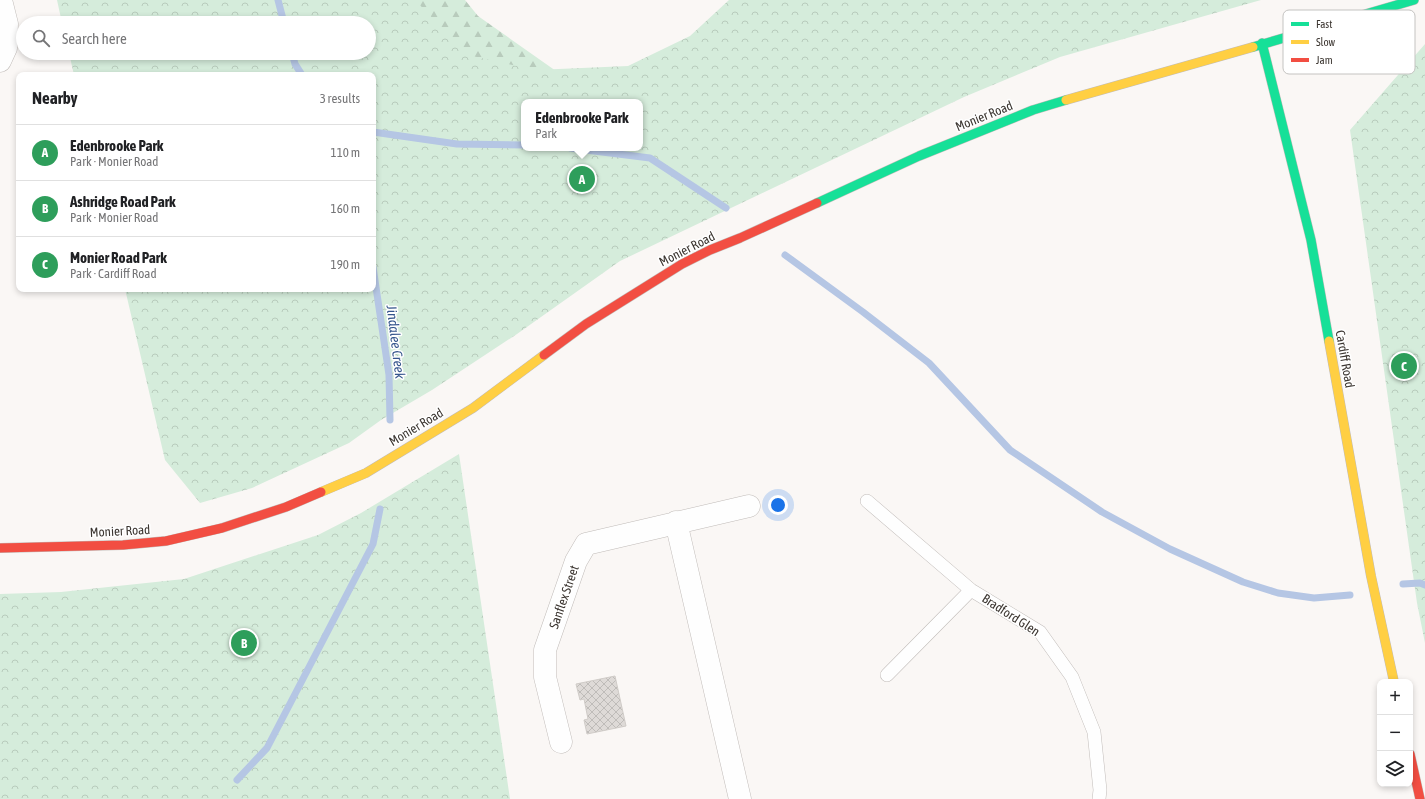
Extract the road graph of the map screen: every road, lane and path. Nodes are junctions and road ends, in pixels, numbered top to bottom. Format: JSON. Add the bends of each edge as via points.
{"nodes":[{"id":1,"x":1,"y":0,"type":"edge"},
{"id":2,"x":1414,"y":0,"type":"edge"},
{"id":3,"x":1379,"y":10,"type":"edge"},
{"id":4,"x":1283,"y":37,"type":"edge"},
{"id":5,"x":1262,"y":43,"type":"junction"},
{"id":6,"x":0,"y":61,"type":"edge"},
{"id":7,"x":867,"y":501,"type":"dead end"},
{"id":8,"x":749,"y":506,"type":"dead end"},
{"id":9,"x":676,"y":522,"type":"junction"},
{"id":10,"x":0,"y":548,"type":"edge"},
{"id":11,"x":971,"y":590,"type":"junction"},
{"id":12,"x":887,"y":675,"type":"dead end"},
{"id":13,"x":1393,"y":679,"type":"edge"},
{"id":14,"x":561,"y":742,"type":"dead end"},
{"id":15,"x":1413,"y":768,"type":"edge"},
{"id":16,"x":740,"y":799,"type":"edge"},
{"id":17,"x":1099,"y":799,"type":"edge"},
{"id":18,"x":1420,"y":799,"type":"edge"}],
"edges":[{"from":1,"to":6,"type":"street","via":[[7,24],[6,48]]},
{"from":2,"to":3,"type":"main road","name":"Monier Road"},
{"from":4,"to":5,"type":"main road","name":"Monier Road"},
{"from":5,"to":10,"type":"main road","name":"Monier Road","via":[[1033,110],[919,156],[710,250],[682,264],[586,324],[473,408],[414,444],[366,473],[286,507],[222,528],[166,542]]},
{"from":5,"to":13,"type":"main road","name":"Cardiff Road","via":[[1311,240],[1371,576]]},
{"from":7,"to":11,"type":"lane","name":"Bradford Glen"},
{"from":8,"to":9,"type":"street","name":"Sanflex Street"},
{"from":9,"to":14,"type":"street","name":"Sanflex Street","via":[[586,544],[576,561],[545,650],[545,677]]},
{"from":9,"to":16,"type":"street"},
{"from":11,"to":12,"type":"lane","name":"Bradford Glen"},
{"from":11,"to":17,"type":"lane","name":"Bradford Glen","via":[[1040,632],[1072,677],[1094,732]]},
{"from":15,"to":18,"type":"main road"}]}
